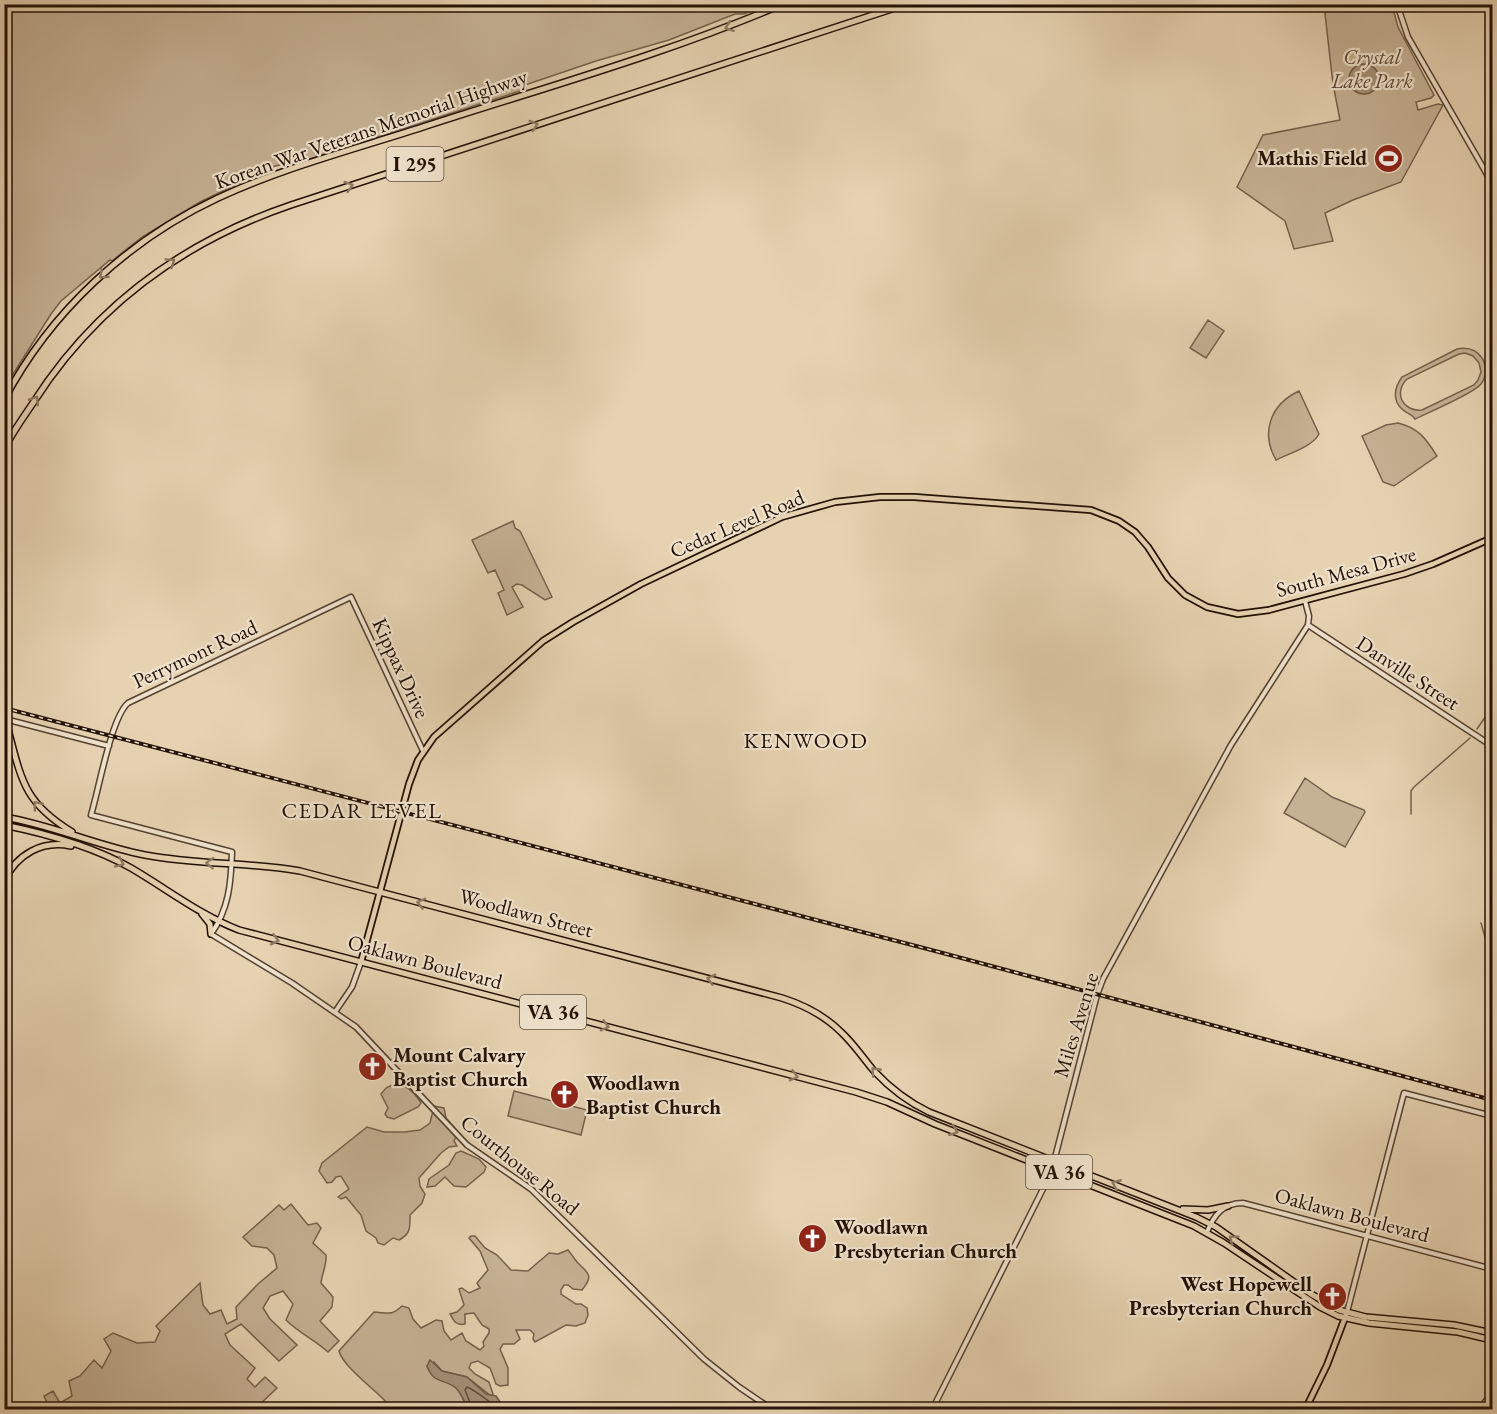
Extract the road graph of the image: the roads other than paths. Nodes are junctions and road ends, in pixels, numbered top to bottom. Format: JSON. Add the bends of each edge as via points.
{"nodes":[{"id":1,"x":783,"y":4,"type":"edge"},
{"id":2,"x":907,"y":4,"type":"edge"},
{"id":3,"x":1397,"y":4,"type":"edge"},
{"id":4,"x":1492,"y":183,"type":"edge"},
{"id":5,"x":4,"y":400,"type":"edge"},
{"id":6,"x":4,"y":450,"type":"edge"},
{"id":7,"x":1492,"y":538,"type":"edge"},
{"id":8,"x":351,"y":597,"type":"joint"},
{"id":9,"x":1305,"y":601,"type":"junction"},
{"id":10,"x":1203,"y":606,"type":"joint"},
{"id":11,"x":1308,"y":625,"type":"junction"},
{"id":12,"x":4,"y":718,"type":"edge"},
{"id":13,"x":109,"y":746,"type":"junction"},
{"id":14,"x":1492,"y":746,"type":"edge"},
{"id":15,"x":4,"y":750,"type":"edge"},
{"id":16,"x":423,"y":751,"type":"junction"},
{"id":17,"x":4,"y":780,"type":"edge"},
{"id":18,"x":4,"y":817,"type":"edge"},
{"id":19,"x":4,"y":825,"type":"edge"},
{"id":20,"x":84,"y":838,"type":"junction"},
{"id":21,"x":88,"y":849,"type":"junction"},
{"id":22,"x":232,"y":864,"type":"junction"},
{"id":23,"x":4,"y":881,"type":"edge"},
{"id":24,"x":379,"y":891,"type":"junction"},
{"id":25,"x":199,"y":911,"type":"junction"},
{"id":26,"x":219,"y":922,"type":"junction"},
{"id":27,"x":211,"y":934,"type":"junction"},
{"id":28,"x":361,"y":962,"type":"junction"},
{"id":29,"x":335,"y":1012,"type":"junction"},
{"id":30,"x":1492,"y":1116,"type":"edge"},
{"id":31,"x":1055,"y":1161,"type":"junction"},
{"id":32,"x":1052,"y":1169,"type":"junction"},
{"id":33,"x":1228,"y":1206,"type":"junction"},
{"id":34,"x":1176,"y":1208,"type":"junction"},
{"id":35,"x":1210,"y":1224,"type":"junction"},
{"id":36,"x":1207,"y":1232,"type":"junction"},
{"id":37,"x":1367,"y":1236,"type":"junction"},
{"id":38,"x":1492,"y":1269,"type":"edge"},
{"id":39,"x":1346,"y":1316,"type":"junction"},
{"id":40,"x":1492,"y":1333,"type":"edge"},
{"id":41,"x":1492,"y":1340,"type":"edge"},
{"id":42,"x":1492,"y":1393,"type":"edge"},
{"id":43,"x":773,"y":1410,"type":"edge"},
{"id":44,"x":932,"y":1410,"type":"edge"},
{"id":45,"x":1305,"y":1410,"type":"edge"},
{"id":46,"x":1479,"y":1410,"type":"edge"}],
"edges":[{"from":1,"to":5,"type":"highway","name":"Korean War Veterans Memorial Highway","number":"I 295","one_way":true,"via":[[694,39],[218,197],[145,240],[90,286],[46,335]]},
{"from":6,"to":2,"type":"highway","number":"I 295","one_way":true,"via":[[52,375],[97,322],[158,270],[221,233],[291,204]]},
{"from":3,"to":4,"type":"street","via":[[1408,37]]},
{"from":7,"to":9,"type":"main road","name":"South Mesa Drive","via":[[1424,568]]},
{"from":8,"to":13,"type":"street","name":"Perrymont Road","via":[[128,703],[119,714]]},
{"from":8,"to":16,"type":"street","name":"Kippax Drive"},
{"from":9,"to":10,"type":"main road","name":"South Mesa Drive","via":[[1244,614]]},
{"from":9,"to":11,"type":"street"},
{"from":10,"to":16,"type":"main road","name":"Cedar Level Road","via":[[1174,586],[1145,542],[1109,516],[1085,510],[906,497],[851,500],[775,520],[556,632],[453,719]]},
{"from":11,"to":14,"type":"street","name":"Danville Street"},
{"from":11,"to":31,"type":"street","name":"Miles Avenue","via":[[1231,745],[1100,986]]},
{"from":12,"to":13,"type":"street"},
{"from":20,"to":12,"type":"highway","one_way":true,"bridge":true,"via":[[48,816],[31,797],[19,772]]},
{"from":13,"to":22,"type":"street","name":"Perrymont Road","via":[[91,815],[232,852]]},
{"from":15,"to":17,"type":"highway","via":[[8,762]]},
{"from":16,"to":24,"type":"main road","name":"Cedar Level Road","via":[[414,768]]},
{"from":18,"to":20,"type":"highway","number":"VA 36"},
{"from":19,"to":21,"type":"highway","name":"Oaklawn Boulevard","number":"VA 36"},
{"from":22,"to":20,"type":"highway","name":"Woodlawn Street","number":"VA 36","one_way":true,"via":[[158,858]]},
{"from":21,"to":23,"type":"highway","via":[[62,844],[40,847],[21,857]]},
{"from":21,"to":25,"type":"highway","name":"Oaklawn Boulevard","number":"VA 36","one_way":true,"via":[[130,868]]},
{"from":22,"to":24,"type":"highway","name":"Woodlawn Street","number":"VA 36","via":[[300,871]]},
{"from":22,"to":26,"type":"street","via":[[228,900]]},
{"from":24,"to":28,"type":"main road","name":"Cedar Level Road"},
{"from":31,"to":24,"type":"highway","name":"Woodlawn Street","number":"VA 36","one_way":true,"via":[[921,1108],[888,1085],[835,1026],[794,1002]]},
{"from":25,"to":26,"type":"highway","name":"Oaklawn Boulevard","number":"VA 36"},
{"from":25,"to":27,"type":"highway","via":[[210,924]]},
{"from":26,"to":27,"type":"street"},
{"from":26,"to":28,"type":"highway","name":"Oaklawn Boulevard","number":"VA 36","one_way":true},
{"from":27,"to":29,"type":"street","name":"Courthouse Road"},
{"from":28,"to":29,"type":"street","via":[[352,987]]},
{"from":28,"to":32,"type":"highway","name":"Oaklawn Boulevard","number":"VA 36","one_way":true,"via":[[855,1092]]},
{"from":29,"to":43,"type":"street","name":"Courthouse Road","via":[[370,1040],[467,1145],[528,1186],[704,1359]]},
{"from":30,"to":37,"type":"street","via":[[1404,1092]]},
{"from":31,"to":32,"type":"street","name":"Miles Avenue"},
{"from":34,"to":31,"type":"highway","number":"VA 36","one_way":true},
{"from":32,"to":36,"type":"highway","number":"VA 36"},
{"from":32,"to":44,"type":"street","name":"Miles Avenue"},
{"from":33,"to":34,"type":"highway","via":[[1208,1210]]},
{"from":33,"to":35,"type":"street"},
{"from":33,"to":37,"type":"street","name":"Oaklawn Boulevard","via":[[1243,1203]]},
{"from":34,"to":35,"type":"highway","number":"VA 36"},
{"from":35,"to":36,"type":"street"},
{"from":39,"to":35,"type":"highway","number":"VA 36","one_way":true},
{"from":36,"to":39,"type":"highway","number":"VA 36","via":[[1320,1307]]},
{"from":37,"to":38,"type":"street","name":"Oaklawn Boulevard"},
{"from":37,"to":39,"type":"street"},
{"from":39,"to":40,"type":"highway","number":"VA 36","via":[[1454,1325]]},
{"from":39,"to":41,"type":"highway","number":"VA 36"},
{"from":39,"to":45,"type":"main road"},
{"from":42,"to":46,"type":"street"}]}
